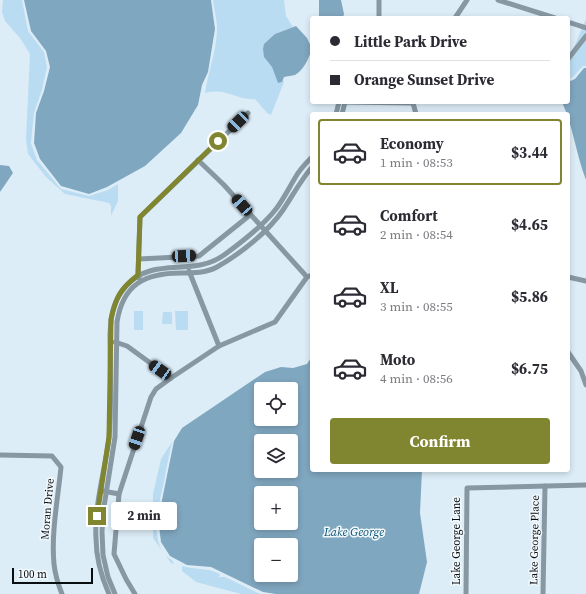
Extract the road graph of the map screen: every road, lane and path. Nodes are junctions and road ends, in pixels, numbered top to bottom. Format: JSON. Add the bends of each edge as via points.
{"nodes":[{"id":1,"x":379,"y":0,"type":"edge"},
{"id":2,"x":467,"y":0,"type":"edge"},
{"id":3,"x":498,"y":0,"type":"edge"},
{"id":4,"x":379,"y":16,"type":"edge"},
{"id":5,"x":456,"y":16,"type":"edge"},
{"id":6,"x":549,"y":16,"type":"edge"},
{"id":7,"x":570,"y":23,"type":"edge"},
{"id":8,"x":586,"y":28,"type":"edge"},
{"id":9,"x":586,"y":36,"type":"edge"},
{"id":10,"x":570,"y":56,"type":"edge"},
{"id":11,"x":248,"y":113,"type":"dead end"},
{"id":12,"x":310,"y":159,"type":"edge"},
{"id":13,"x":198,"y":160,"type":"junction"},
{"id":14,"x":310,"y":169,"type":"edge"},
{"id":15,"x":250,"y":214,"type":"junction"},
{"id":16,"x":261,"y":226,"type":"junction"},
{"id":17,"x":265,"y":231,"type":"junction"},
{"id":18,"x":139,"y":259,"type":"junction"},
{"id":19,"x":189,"y":270,"type":"junction"},
{"id":20,"x":138,"y":275,"type":"junction"},
{"id":21,"x":310,"y":276,"type":"edge"},
{"id":22,"x":570,"y":278,"type":"edge"},
{"id":23,"x":140,"y":280,"type":"junction"},
{"id":24,"x":586,"y":281,"type":"edge"},
{"id":25,"x":110,"y":342,"type":"junction"},
{"id":26,"x":116,"y":342,"type":"junction"},
{"id":27,"x":219,"y":346,"type":"junction"},
{"id":28,"x":570,"y":355,"type":"edge"},
{"id":29,"x":171,"y":378,"type":"junction"},
{"id":30,"x":586,"y":385,"type":"edge"},
{"id":31,"x":0,"y":455,"type":"edge"},
{"id":32,"x":586,"y":485,"type":"edge"},
{"id":33,"x":545,"y":486,"type":"junction"},
{"id":34,"x":103,"y":491,"type":"junction"},
{"id":35,"x":119,"y":494,"type":"junction"},
{"id":36,"x":62,"y":594,"type":"edge"},
{"id":37,"x":109,"y":594,"type":"edge"},
{"id":38,"x":115,"y":594,"type":"edge"},
{"id":39,"x":134,"y":594,"type":"edge"},
{"id":40,"x":466,"y":594,"type":"edge"},
{"id":41,"x":543,"y":594,"type":"edge"}],
"edges":[{"from":1,"to":4,"type":"street"},
{"from":2,"to":5,"type":"street"},
{"from":3,"to":6,"type":"street"},
{"from":7,"to":8,"type":"street"},
{"from":9,"to":10,"type":"street"},
{"from":11,"to":13,"type":"street"},
{"from":12,"to":16,"type":"street","via":[[295,177],[277,208]]},
{"from":13,"to":15,"type":"street"},
{"from":13,"to":18,"type":"street","via":[[140,217]]},
{"from":14,"to":17,"type":"street","via":[[283,210]]},
{"from":15,"to":16,"type":"street"},
{"from":15,"to":18,"type":"street","via":[[199,256]]},
{"from":16,"to":17,"type":"street"},
{"from":16,"to":19,"type":"street","via":[[214,262]]},
{"from":17,"to":19,"type":"street","via":[[216,268],[202,272]]},
{"from":17,"to":21,"type":"street"},
{"from":18,"to":20,"type":"street"},
{"from":19,"to":20,"type":"street","via":[[161,268]]},
{"from":19,"to":23,"type":"street"},
{"from":19,"to":27,"type":"street"},
{"from":20,"to":23,"type":"street"},
{"from":20,"to":25,"type":"street","via":[[119,294],[114,303]]},
{"from":21,"to":27,"type":"street","via":[[275,322]]},
{"from":22,"to":24,"type":"street"},
{"from":23,"to":26,"type":"street","via":[[121,306]]},
{"from":25,"to":26,"type":"street"},
{"from":25,"to":34,"type":"street","via":[[109,437]]},
{"from":26,"to":29,"type":"street","via":[[127,346]]},
{"from":26,"to":34,"type":"street","via":[[115,437]]},
{"from":27,"to":29,"type":"street"},
{"from":28,"to":30,"type":"street"},
{"from":29,"to":35,"type":"street","via":[[156,389],[151,397]]},
{"from":31,"to":36,"type":"street","name":"Moran Drive","via":[[52,456],[61,467],[54,534],[54,563]]},
{"from":32,"to":33,"type":"street","name":"Lake George Lane"},
{"from":33,"to":40,"type":"street","name":"Lake George Lane","via":[[467,488]]},
{"from":33,"to":41,"type":"street","name":"Lake George Place"},
{"from":34,"to":35,"type":"street"},
{"from":34,"to":37,"type":"street","via":[[96,528],[96,545],[104,583]]},
{"from":34,"to":38,"type":"street","via":[[103,554]]},
{"from":35,"to":39,"type":"street","via":[[114,554]]}]}
